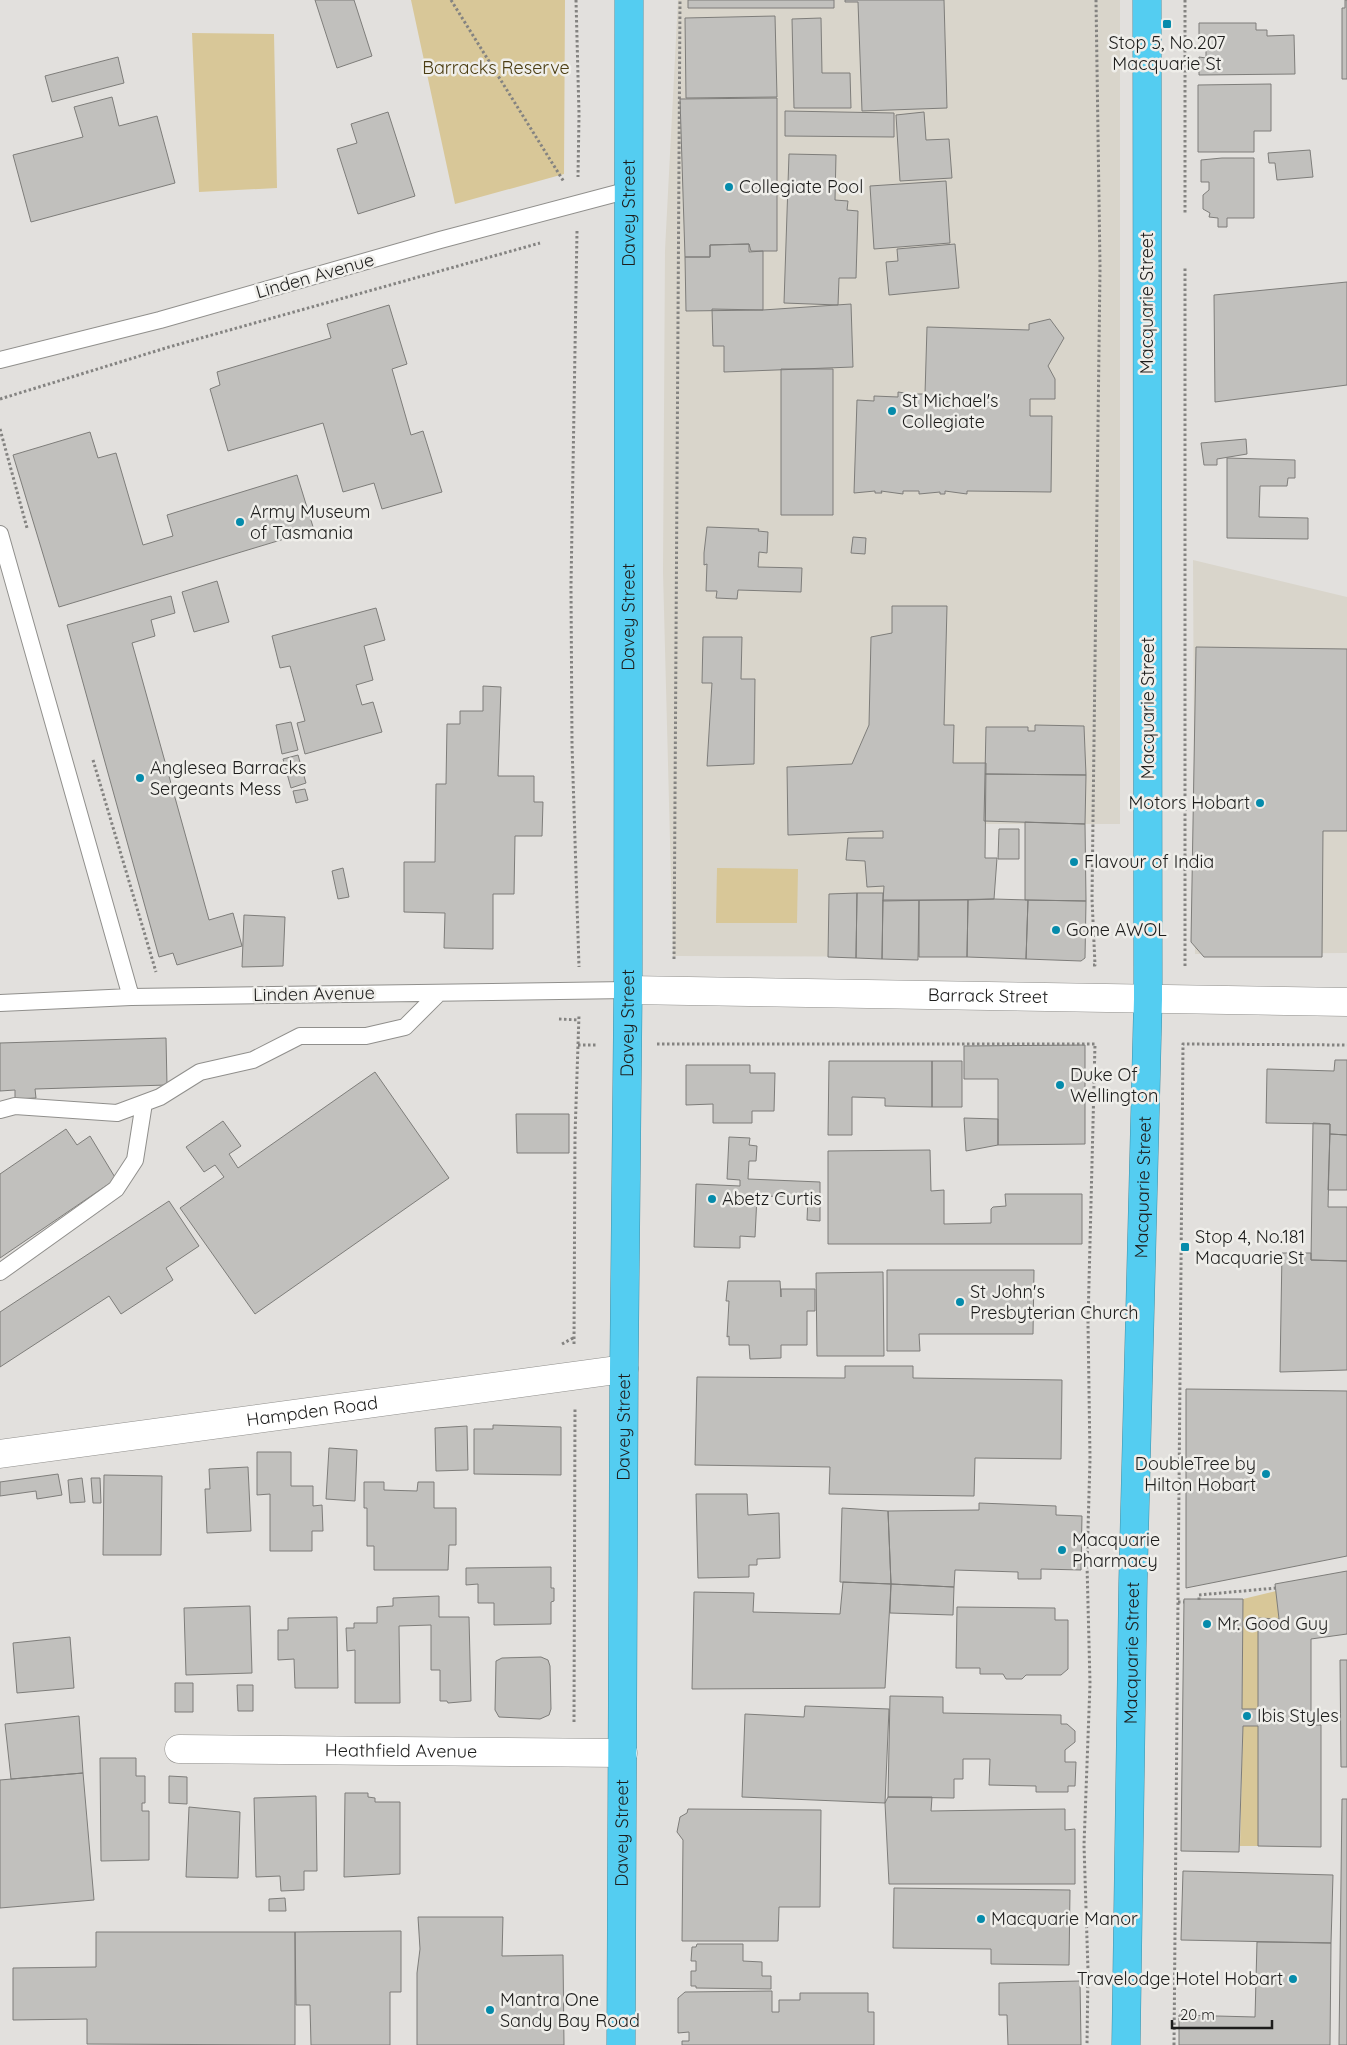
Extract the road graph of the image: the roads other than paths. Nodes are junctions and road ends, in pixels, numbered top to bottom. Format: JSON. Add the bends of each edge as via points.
{"nodes":[{"id":1,"x":630,"y":0,"type":"edge"},
{"id":2,"x":1147,"y":0,"type":"edge"},
{"id":3,"x":629,"y":190,"type":"junction"},
{"id":4,"x":0,"y":360,"type":"edge"},
{"id":5,"x":0,"y":534,"type":"edge"},
{"id":6,"x":628,"y":990,"type":"junction"},
{"id":7,"x":439,"y":993,"type":"junction"},
{"id":8,"x":131,"y":998,"type":"junction"},
{"id":9,"x":1148,"y":999,"type":"junction"},
{"id":10,"x":1347,"y":1002,"type":"edge"},
{"id":11,"x":0,"y":1003,"type":"edge"},
{"id":12,"x":144,"y":1103,"type":"junction"},
{"id":13,"x":0,"y":1110,"type":"edge"},
{"id":14,"x":0,"y":1272,"type":"edge"},
{"id":15,"x":624,"y":1369,"type":"junction"},
{"id":16,"x":0,"y":1454,"type":"edge"},
{"id":17,"x":179,"y":1749,"type":"dead end"},
{"id":18,"x":624,"y":1753,"type":"junction"},
{"id":19,"x":622,"y":2045,"type":"edge"},
{"id":20,"x":1126,"y":2045,"type":"edge"}],
"edges":[{"from":1,"to":3,"type":"highway","name":"Davey Street"},
{"from":2,"to":9,"type":"highway","name":"Macquarie Street"},
{"from":3,"to":4,"type":"lane","name":"Linden Avenue","via":[[160,320]]},
{"from":3,"to":6,"type":"highway","name":"Davey Street"},
{"from":5,"to":8,"type":"lane"},
{"from":6,"to":7,"type":"lane","name":"Linden Avenue"},
{"from":6,"to":9,"type":"street","name":"Barrack Street"},
{"from":6,"to":15,"type":"highway","name":"Davey Street"},
{"from":7,"to":8,"type":"lane","name":"Linden Avenue"},
{"from":7,"to":12,"type":"lane","via":[[405,1027],[366,1036],[300,1036],[253,1060],[200,1072]]},
{"from":8,"to":11,"type":"lane","name":"Linden Avenue"},
{"from":9,"to":10,"type":"street","name":"Barrack Street"},
{"from":9,"to":20,"type":"highway","name":"Macquarie Street","via":[[1133,1581]]},
{"from":12,"to":13,"type":"lane","via":[[117,1113],[15,1106]]},
{"from":12,"to":14,"type":"lane","via":[[135,1160],[116,1189]]},
{"from":15,"to":16,"type":"street","name":"Hampden Road"},
{"from":15,"to":18,"type":"highway","name":"Davey Street"},
{"from":17,"to":18,"type":"street","name":"Heathfield Avenue"},
{"from":18,"to":19,"type":"highway","name":"Davey Street"}]}
